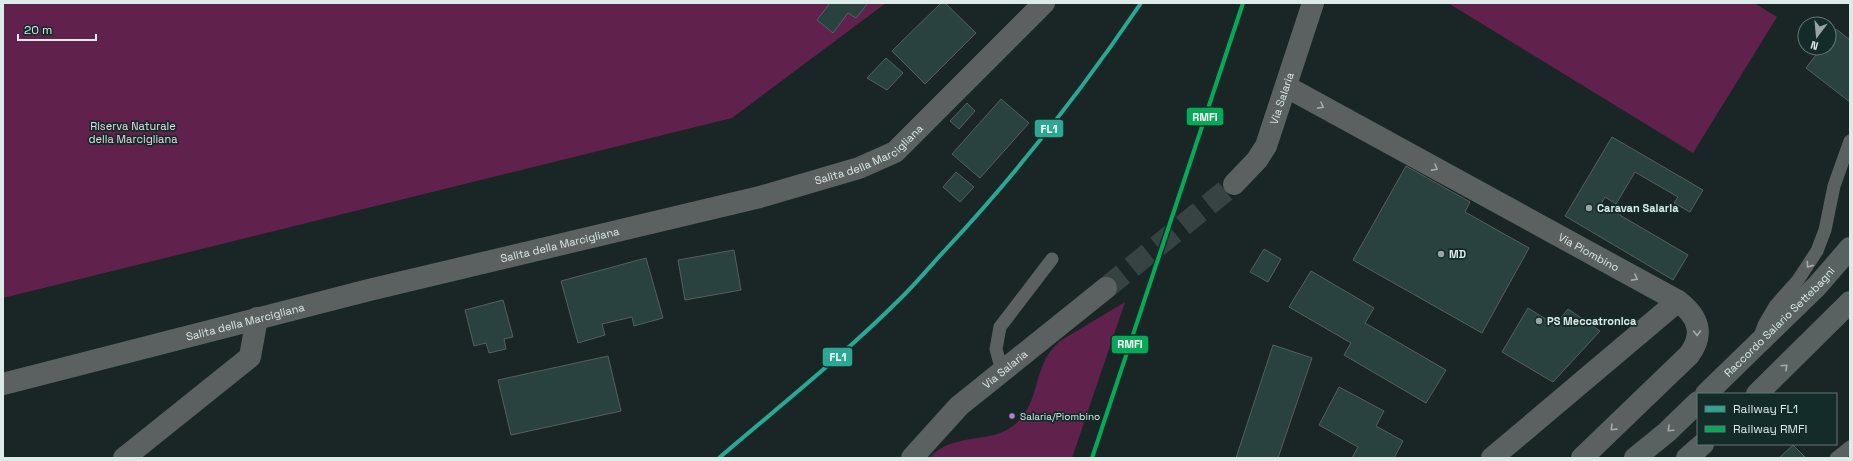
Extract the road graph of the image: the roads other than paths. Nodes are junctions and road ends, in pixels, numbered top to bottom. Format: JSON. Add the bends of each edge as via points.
{"nodes":[{"id":1,"x":1044,"y":3,"type":"edge"},
{"id":2,"x":1313,"y":3,"type":"edge"},
{"id":3,"x":1287,"y":87,"type":"junction"},
{"id":4,"x":1850,"y":141,"type":"edge"},
{"id":5,"x":1234,"y":184,"type":"tunnel mouth"},
{"id":6,"x":1850,"y":248,"type":"edge"},
{"id":7,"x":1052,"y":259,"type":"dead end"},
{"id":8,"x":1106,"y":288,"type":"tunnel mouth"},
{"id":9,"x":1678,"y":301,"type":"junction"},
{"id":10,"x":1850,"y":302,"type":"edge"},
{"id":11,"x":257,"y":318,"type":"junction"},
{"id":12,"x":1757,"y":346,"type":"junction"},
{"id":13,"x":1002,"y":371,"type":"junction"},
{"id":14,"x":10,"y":382,"type":"edge"},
{"id":15,"x":1707,"y":393,"type":"edge"},
{"id":16,"x":1757,"y":393,"type":"edge"},
{"id":17,"x":1697,"y":403,"type":"edge"},
{"id":18,"x":1702,"y":445,"type":"edge"},
{"id":19,"x":1850,"y":447,"type":"edge"},
{"id":20,"x":124,"y":458,"type":"edge"},
{"id":21,"x":912,"y":458,"type":"edge"},
{"id":22,"x":1492,"y":458,"type":"edge"},
{"id":23,"x":1582,"y":458,"type":"edge"},
{"id":24,"x":1635,"y":458,"type":"edge"},
{"id":25,"x":1687,"y":458,"type":"edge"},
{"id":26,"x":1836,"y":458,"type":"edge"}],
"edges":[{"from":1,"to":11,"type":"street","name":"Salita della Marcigliana","via":[[895,152],[859,168],[760,197]]},
{"from":2,"to":3,"type":"street","name":"Via Salaria"},
{"from":3,"to":5,"type":"street","name":"Via Salaria","via":[[1266,146],[1257,160]]},
{"from":3,"to":9,"type":"street","name":"Via Piombino","one_way":true},
{"from":4,"to":12,"type":"lane","one_way":true,"via":[[1834,186],[1825,230],[1812,261],[1769,315]]},
{"from":6,"to":12,"type":"main road","name":"Raccordo Salario Settebagni","via":[[1817,286]]},
{"from":7,"to":13,"type":"lane","via":[[1000,327],[996,349]]},
{"from":8,"to":13,"type":"street","name":"Via Salaria"},
{"from":9,"to":22,"type":"street"},
{"from":9,"to":23,"type":"street","name":"Via Piombino","one_way":true,"via":[[1692,314],[1697,326],[1698,338],[1693,349]]},
{"from":16,"to":10,"type":"main road","one_way":true},
{"from":11,"to":14,"type":"street","name":"Salita della Marcigliana"},
{"from":11,"to":20,"type":"street","via":[[250,357]]},
{"from":12,"to":15,"type":"main road","name":"Raccordo Salario Settebagni"},
{"from":13,"to":21,"type":"street","name":"Via Salaria","via":[[959,406]]},
{"from":17,"to":24,"type":"main road","one_way":true},
{"from":18,"to":25,"type":"main road"},
{"from":19,"to":26,"type":"lane"}]}
